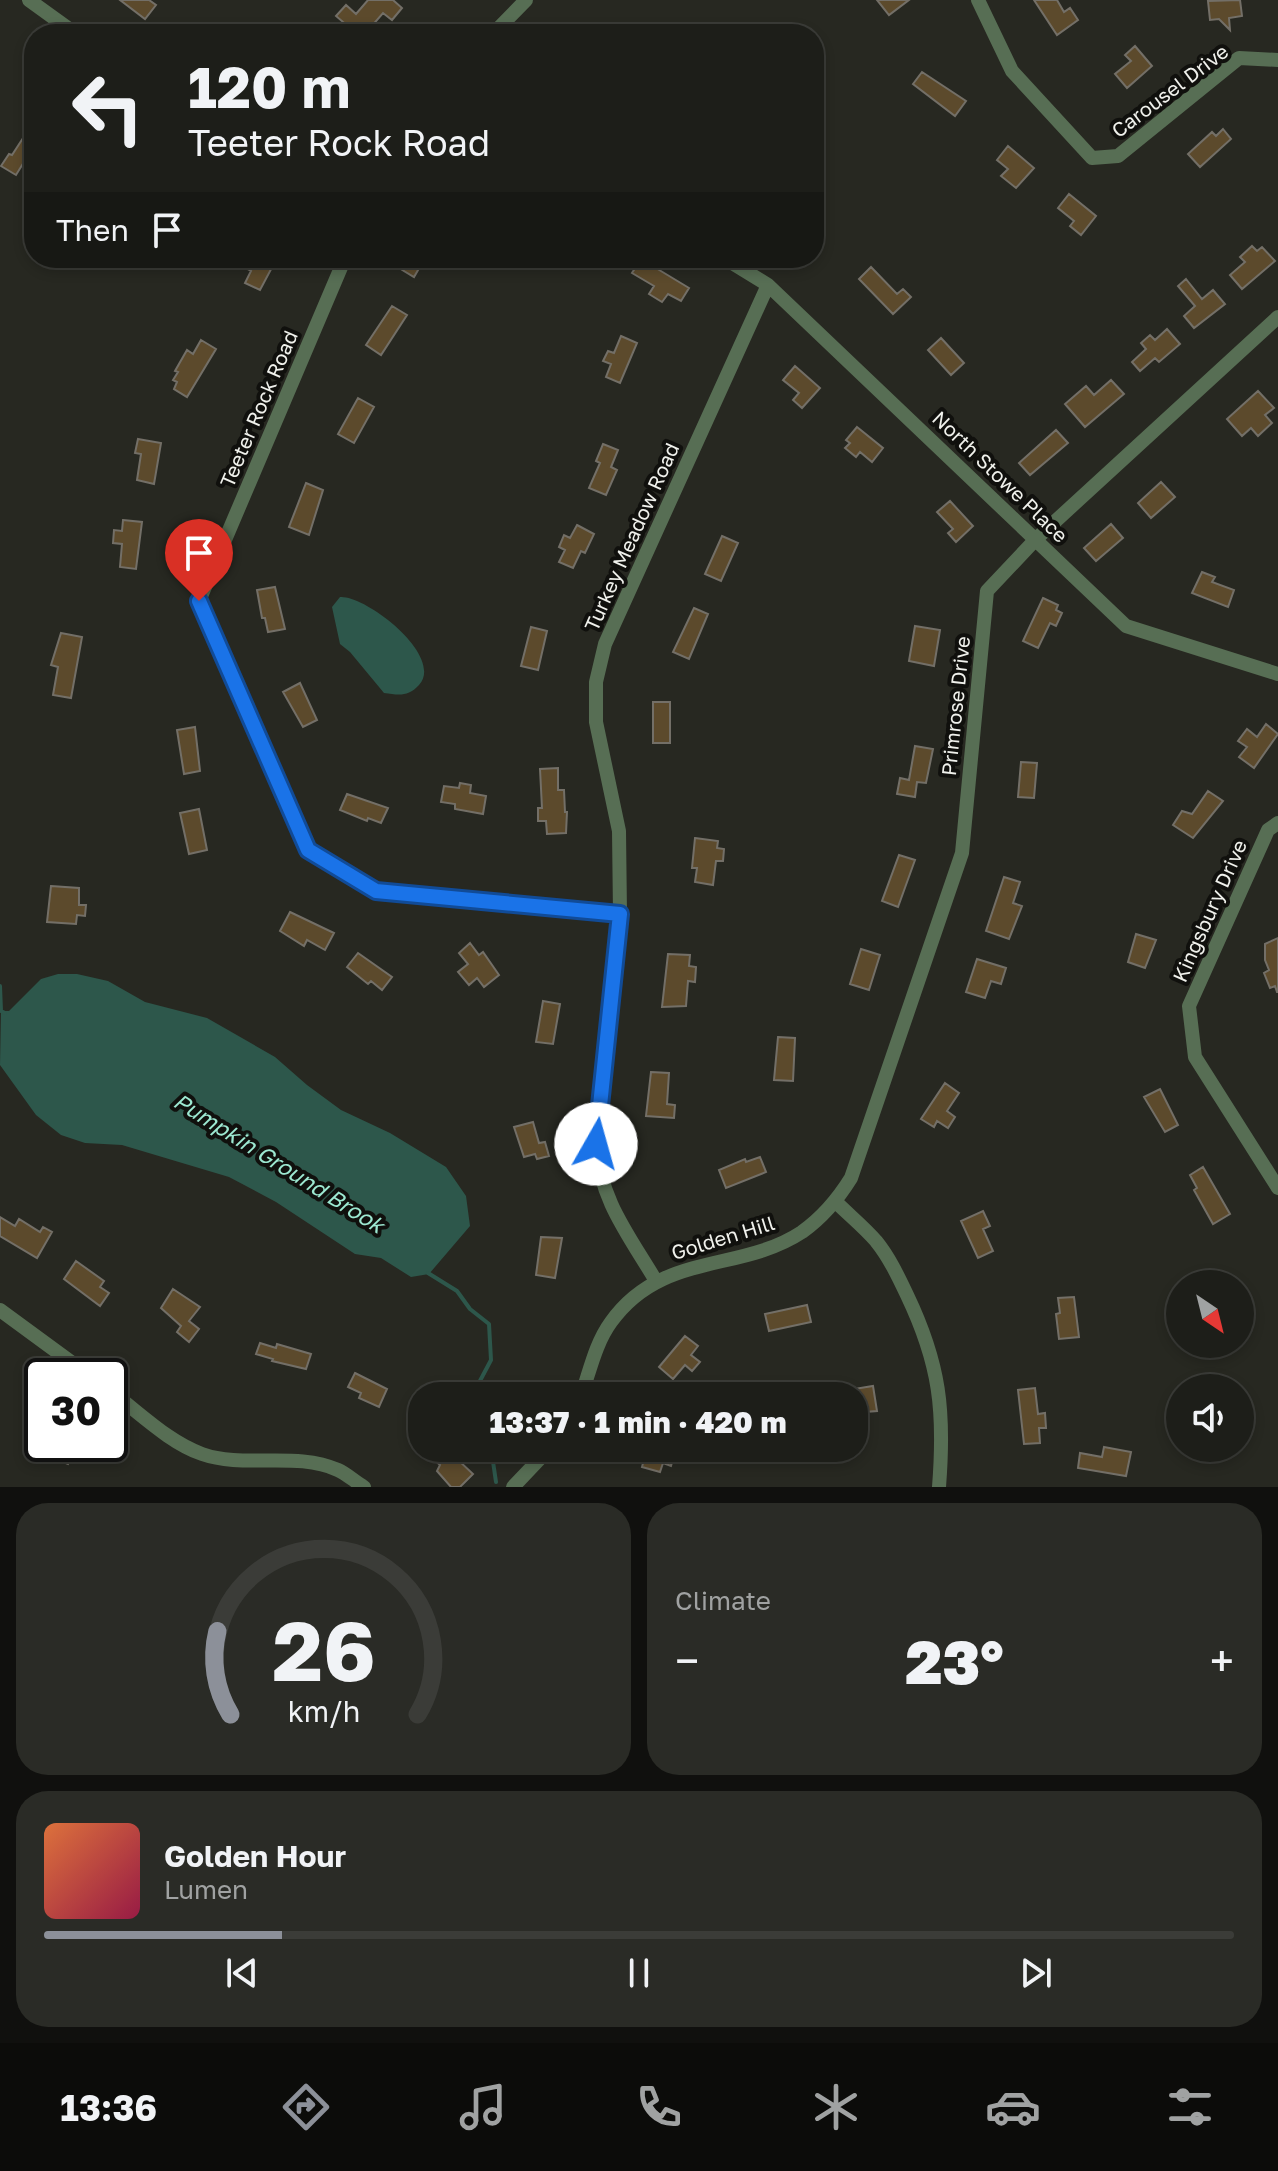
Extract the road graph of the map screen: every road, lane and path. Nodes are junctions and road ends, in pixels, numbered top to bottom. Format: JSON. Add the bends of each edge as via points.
{"nodes":[{"id":1,"x":29,"y":0,"type":"edge"},
{"id":2,"x":526,"y":0,"type":"edge"},
{"id":3,"x":978,"y":0,"type":"edge"},
{"id":4,"x":62,"y":24,"type":"edge"},
{"id":5,"x":503,"y":24,"type":"edge"},
{"id":6,"x":1278,"y":60,"type":"edge"},
{"id":7,"x":341,"y":268,"type":"edge"},
{"id":8,"x":740,"y":268,"type":"edge"},
{"id":9,"x":768,"y":285,"type":"junction"},
{"id":10,"x":1278,"y":317,"type":"edge"},
{"id":11,"x":1036,"y":539,"type":"junction"},
{"id":12,"x":1278,"y":674,"type":"edge"},
{"id":13,"x":1278,"y":823,"type":"edge"},
{"id":14,"x":620,"y":914,"type":"junction"},
{"id":15,"x":1278,"y":1188,"type":"edge"},
{"id":16,"x":836,"y":1202,"type":"junction"},
{"id":17,"x":656,"y":1281,"type":"junction"},
{"id":18,"x":0,"y":1310,"type":"edge"},
{"id":19,"x":65,"y":1358,"type":"edge"},
{"id":20,"x":586,"y":1382,"type":"edge"},
{"id":21,"x":128,"y":1405,"type":"edge"},
{"id":22,"x":537,"y":1462,"type":"edge"},
{"id":23,"x":364,"y":1487,"type":"edge"},
{"id":24,"x":513,"y":1487,"type":"edge"},
{"id":25,"x":939,"y":1487,"type":"edge"}],
"edges":[{"from":1,"to":4,"type":"street"},
{"from":2,"to":5,"type":"street"},
{"from":3,"to":6,"type":"street","name":"Carousel Drive","via":[[1012,71],[1092,158],[1118,156],[1239,58]]},
{"from":7,"to":14,"type":"street","name":"Teeter Rock Road","via":[[199,601],[308,850],[376,891]]},
{"from":8,"to":9,"type":"street","name":"North Stowe Place"},
{"from":9,"to":11,"type":"street","name":"North Stowe Place"},
{"from":9,"to":14,"type":"street","name":"Turkey Meadow Road","via":[[605,644],[596,682],[596,722],[619,831]]},
{"from":10,"to":11,"type":"street","name":"Primrose Drive"},
{"from":11,"to":12,"type":"street","name":"North Stowe Place","via":[[1126,626]]},
{"from":11,"to":16,"type":"street","name":"Primrose Drive","via":[[987,591],[962,853],[856,1164]]},
{"from":13,"to":15,"type":"street","name":"Kingsbury Drive","via":[[1268,830],[1189,1006],[1195,1057]]},
{"from":14,"to":17,"type":"street","name":"Turkey Meadow Road","via":[[596,1144],[598,1172],[607,1198]]},
{"from":16,"to":17,"type":"street","name":"Golden Hill","via":[[801,1233]]},
{"from":16,"to":25,"type":"street","via":[[894,1268],[933,1359],[943,1440]]},
{"from":17,"to":20,"type":"street","name":"Golden Hill","via":[[611,1322]]},
{"from":18,"to":19,"type":"street"},
{"from":21,"to":23,"type":"street","via":[[168,1436],[205,1455],[337,1469]]},
{"from":22,"to":24,"type":"street"}]}
